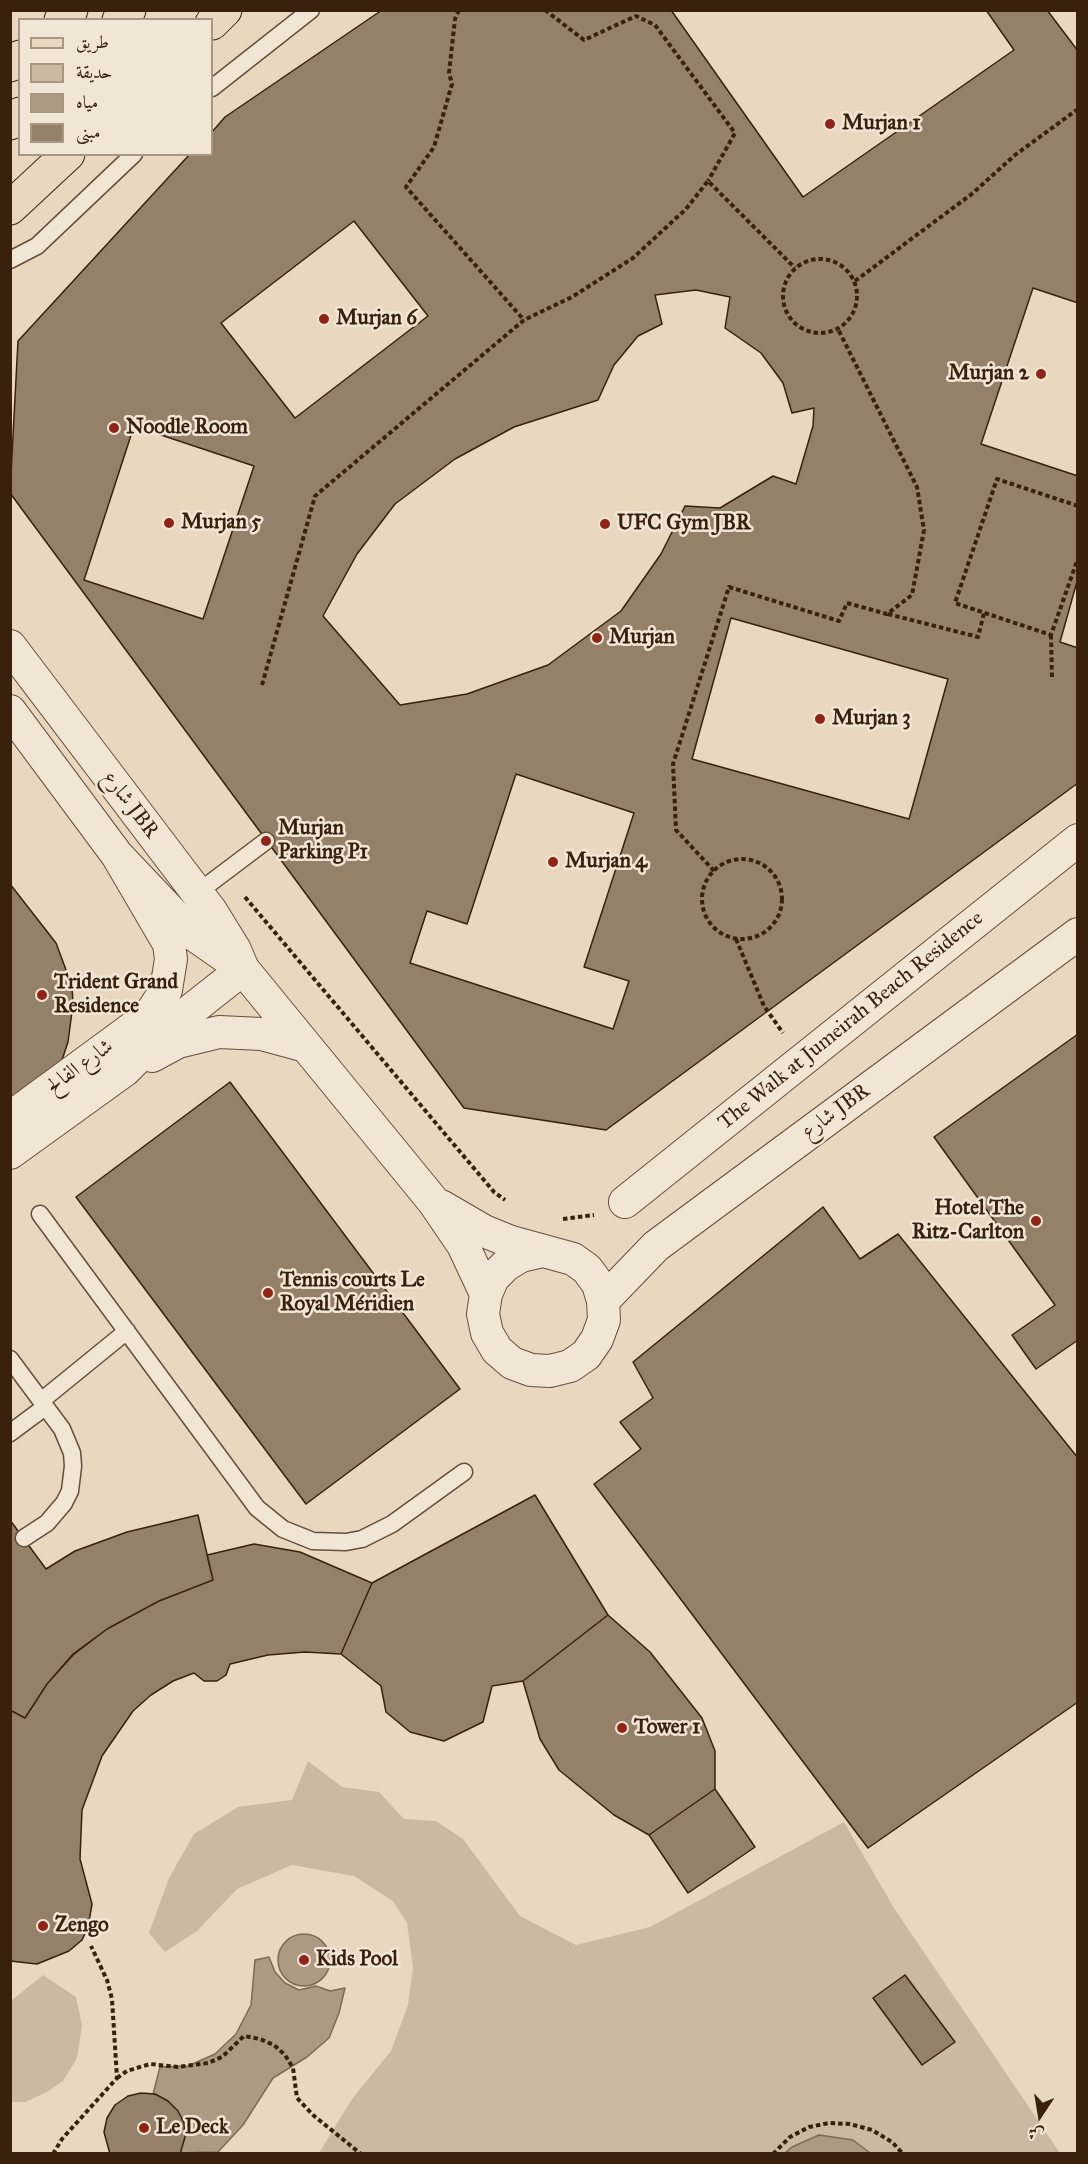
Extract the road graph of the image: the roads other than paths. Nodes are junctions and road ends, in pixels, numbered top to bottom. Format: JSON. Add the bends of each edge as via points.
{"nodes":[{"id":1,"x":225,"y":10,"type":"edge"},
{"id":2,"x":310,"y":10,"type":"edge"},
{"id":3,"x":213,"y":22,"type":"edge"},
{"id":4,"x":213,"y":87,"type":"edge"},
{"id":5,"x":66,"y":156,"type":"edge"},
{"id":6,"x":132,"y":156,"type":"edge"},
{"id":7,"x":10,"y":208,"type":"edge"},
{"id":8,"x":10,"y":260,"type":"edge"},
{"id":9,"x":10,"y":646,"type":"edge"},
{"id":10,"x":10,"y":711,"type":"edge"},
{"id":11,"x":1077,"y":840,"type":"edge"},
{"id":12,"x":266,"y":841,"type":"dead end"},
{"id":13,"x":117,"y":855,"type":"junction"},
{"id":14,"x":197,"y":893,"type":"junction"},
{"id":15,"x":1077,"y":934,"type":"edge"},
{"id":16,"x":243,"y":969,"type":"junction"},
{"id":17,"x":306,"y":1046,"type":"junction"},
{"id":18,"x":125,"y":1070,"type":"junction"},
{"id":19,"x":10,"y":1118,"type":"edge"},
{"id":20,"x":10,"y":1154,"type":"edge"},
{"id":21,"x":433,"y":1201,"type":"junction"},
{"id":22,"x":625,"y":1202,"type":"road end"},
{"id":23,"x":40,"y":1214,"type":"dead end"},
{"id":24,"x":539,"y":1251,"type":"junction"},
{"id":25,"x":486,"y":1294,"type":"junction"},
{"id":26,"x":603,"y":1301,"type":"junction"},
{"id":27,"x":127,"y":1331,"type":"junction"},
{"id":28,"x":10,"y":1359,"type":"edge"},
{"id":29,"x":43,"y":1404,"type":"junction"},
{"id":30,"x":10,"y":1433,"type":"edge"},
{"id":31,"x":464,"y":1472,"type":"dead end"},
{"id":32,"x":24,"y":1538,"type":"dead end"}],
"edges":[{"from":1,"to":3,"type":"main road"},
{"from":2,"to":4,"type":"lane"},
{"from":5,"to":7,"type":"main road"},
{"from":6,"to":8,"type":"lane","via":[[37,246]]},
{"from":9,"to":14,"type":"street","name":"شارع JBR"},
{"from":10,"to":13,"type":"street","name":"شارع JBR"},
{"from":11,"to":22,"type":"street","name":"The Walk at Jumeirah Beach Residence"},
{"from":12,"to":14,"type":"lane"},
{"from":13,"to":16,"type":"street","name":"شارع JBR","via":[[190,932]]},
{"from":13,"to":19,"type":"street","name":"شارع الفالح","via":[[169,944],[166,990],[149,1016]]},
{"from":14,"to":16,"type":"street","name":"شارع JBR","via":[[230,940]]},
{"from":15,"to":26,"type":"street","name":"شارع JBR","via":[[663,1240]]},
{"from":16,"to":17,"type":"street","name":"شارع JBR"},
{"from":16,"to":18,"type":"street","name":"شارع الفالح","via":[[162,1034]]},
{"from":17,"to":18,"type":"street","via":[[262,1034],[219,1032],[178,1042]]},
{"from":17,"to":21,"type":"street","name":"شارع JBR"},
{"from":18,"to":20,"type":"street","name":"شارع الفالح"},
{"from":21,"to":24,"type":"street","name":"شارع JBR","via":[[484,1231]]},
{"from":21,"to":25,"type":"street","name":"شارع JBR","via":[[463,1245]]},
{"from":23,"to":27,"type":"lane"},
{"from":24,"to":25,"type":"street","via":[[506,1265],[493,1278]]},
{"from":24,"to":26,"type":"street","name":"شارع JBR","via":[[556,1253],[580,1264],[598,1284]]},
{"from":25,"to":26,"type":"street","name":"شارع JBR","via":[[483,1314],[487,1333],[497,1350],[512,1363],[541,1371],[570,1366],[586,1355],[604,1320]]},
{"from":27,"to":29,"type":"lane"},
{"from":27,"to":31,"type":"lane","via":[[257,1508],[298,1536],[313,1541],[346,1542],[378,1533]]},
{"from":28,"to":29,"type":"lane"},
{"from":29,"to":30,"type":"lane"},
{"from":29,"to":32,"type":"lane","via":[[68,1441],[73,1479],[56,1514]]}]}
